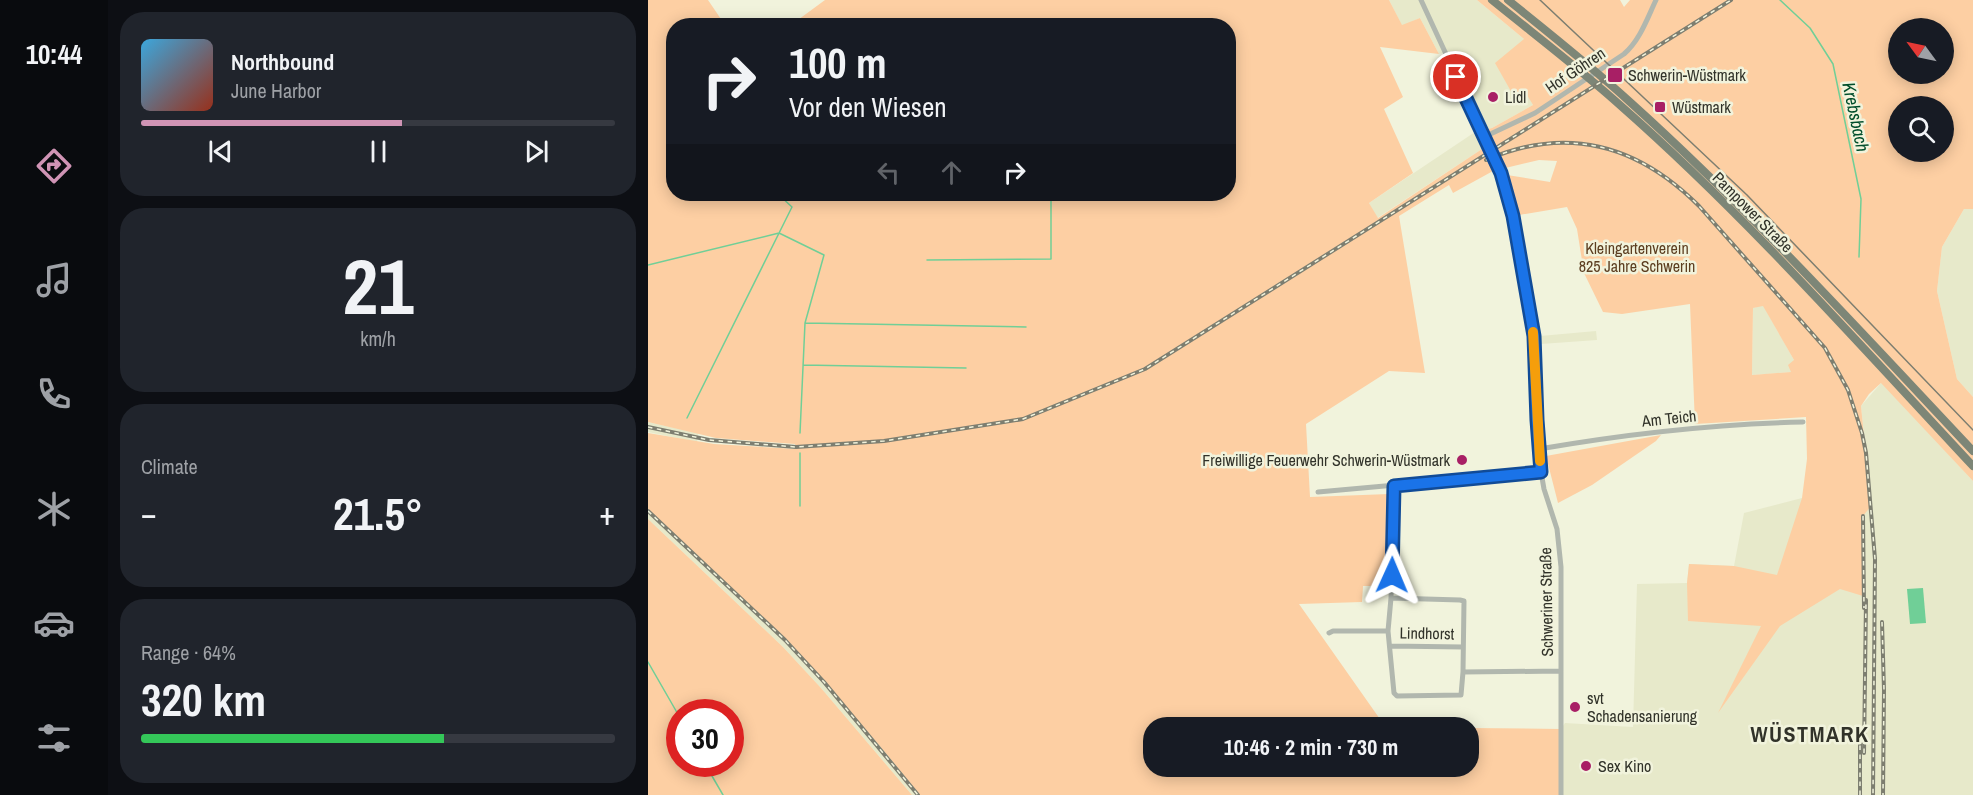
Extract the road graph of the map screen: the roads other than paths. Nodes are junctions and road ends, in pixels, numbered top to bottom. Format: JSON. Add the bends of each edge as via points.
{"nodes":[{"id":1,"x":1421,"y":0,"type":"edge"},
{"id":2,"x":1492,"y":0,"type":"edge"},
{"id":3,"x":1508,"y":0,"type":"edge"},
{"id":4,"x":1656,"y":0,"type":"edge"},
{"id":5,"x":1626,"y":104,"type":"junction"},
{"id":6,"x":1484,"y":137,"type":"junction"},
{"id":7,"x":1803,"y":422,"type":"dead end"},
{"id":8,"x":1539,"y":449,"type":"junction"},
{"id":9,"x":1973,"y":451,"type":"edge"},
{"id":10,"x":1973,"y":466,"type":"edge"},
{"id":11,"x":1541,"y":472,"type":"junction"},
{"id":12,"x":1394,"y":486,"type":"junction"},
{"id":13,"x":1318,"y":492,"type":"dead end"},
{"id":14,"x":1391,"y":598,"type":"junction"},
{"id":15,"x":1388,"y":630,"type":"junction"},
{"id":16,"x":1329,"y":633,"type":"dead end"},
{"id":17,"x":1390,"y":646,"type":"junction"},
{"id":18,"x":1463,"y":647,"type":"junction"},
{"id":19,"x":1561,"y":671,"type":"junction"},
{"id":20,"x":1463,"y":672,"type":"junction"},
{"id":21,"x":1561,"y":795,"type":"edge"}],
"edges":[{"from":1,"to":6,"type":"street","name":"Schweriner Straße"},
{"from":2,"to":5,"type":"main road","name":"Pampower Straße"},
{"from":3,"to":5,"type":"main road","name":"Pampower Straße","via":[[1584,62]]},
{"from":4,"to":6,"type":"street","name":"Hof Göhren","via":[[1635,43],[1624,54],[1536,113]]},
{"from":5,"to":9,"type":"main road","name":"Pampower Straße","via":[[1765,231]]},
{"from":5,"to":10,"type":"main road","name":"Pampower Straße"},
{"from":6,"to":8,"type":"street","name":"Schweriner Straße","via":[[1501,173],[1513,216],[1534,336]]},
{"from":7,"to":8,"type":"street","name":"Am Teich","via":[[1683,429]]},
{"from":8,"to":11,"type":"street","name":"Schweriner Straße"},
{"from":11,"to":12,"type":"street"},
{"from":11,"to":19,"type":"street","name":"Schweriner Straße","via":[[1557,529],[1561,567]]},
{"from":12,"to":13,"type":"street"},
{"from":12,"to":14,"type":"street","name":"Lindhorst"},
{"from":14,"to":15,"type":"street","name":"Lindhorst"},
{"from":14,"to":18,"type":"street","via":[[1464,601]]},
{"from":15,"to":16,"type":"street","name":"Lindhorst"},
{"from":15,"to":17,"type":"street","name":"Lindhorst"},
{"from":17,"to":18,"type":"street","name":"Lindhorst"},
{"from":17,"to":20,"type":"street","name":"Lindhorst","via":[[1392,688],[1397,696],[1461,695]]},
{"from":18,"to":20,"type":"street"},
{"from":19,"to":20,"type":"street"},
{"from":19,"to":21,"type":"street","name":"Schweriner Straße"}]}
